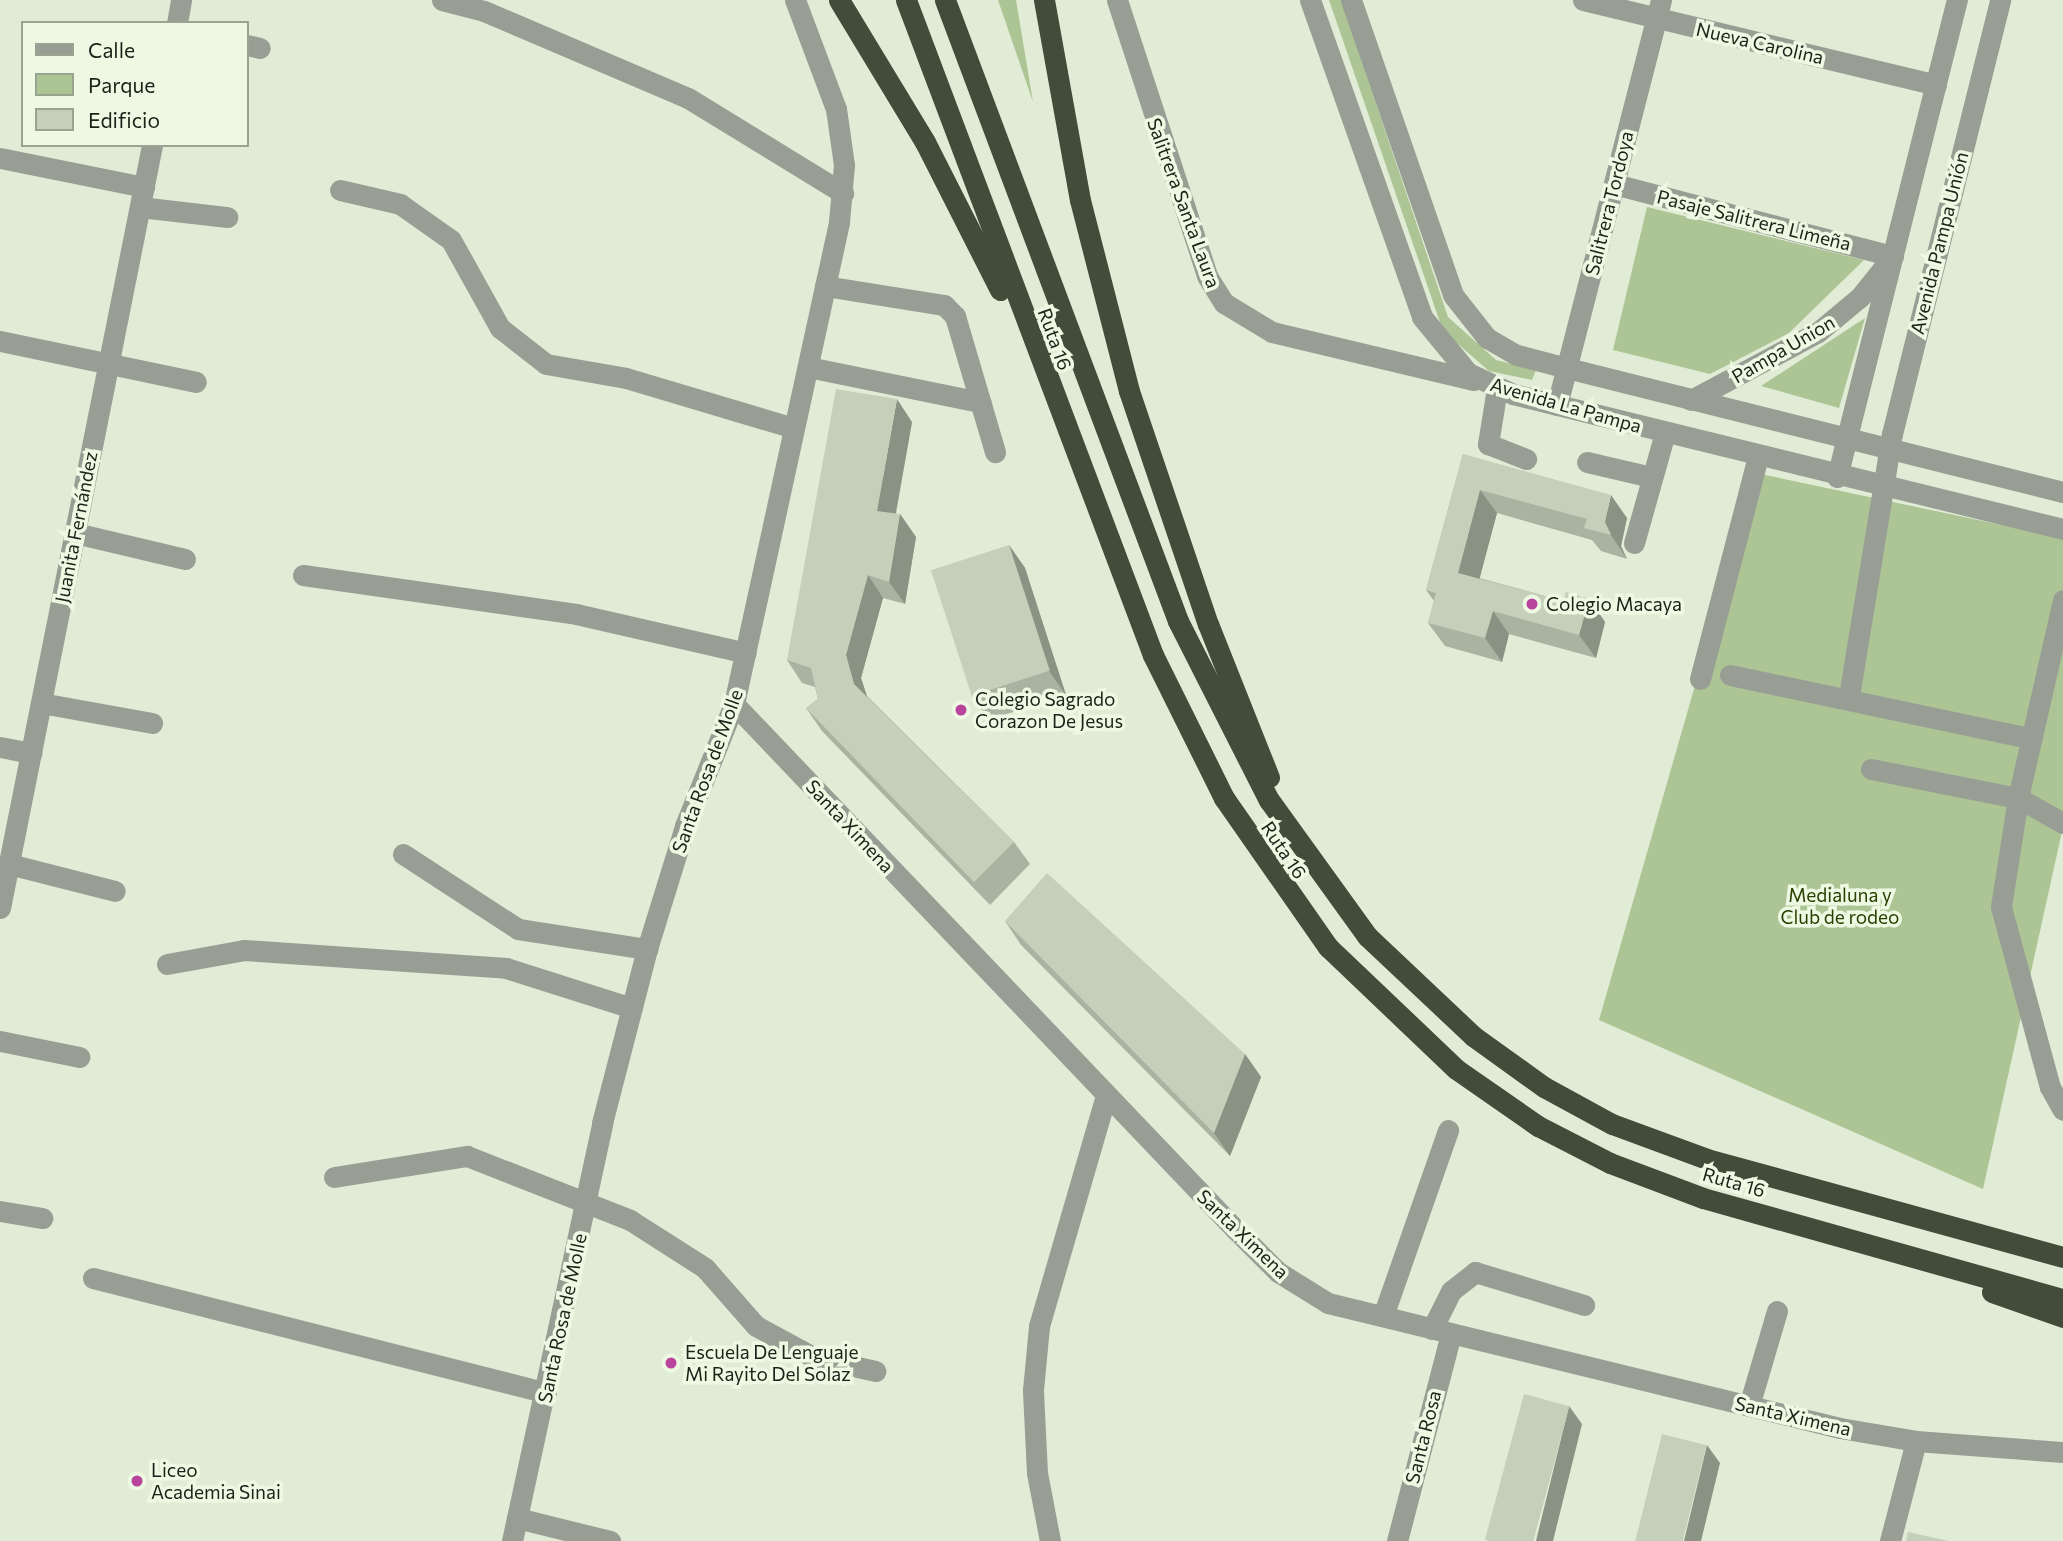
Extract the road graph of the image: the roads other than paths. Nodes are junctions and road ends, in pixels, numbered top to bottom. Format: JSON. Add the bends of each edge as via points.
{"nodes":[{"id":1,"x":181,"y":0,"type":"edge"},
{"id":2,"x":442,"y":0,"type":"edge"},
{"id":3,"x":795,"y":0,"type":"edge"},
{"id":4,"x":839,"y":0,"type":"edge"},
{"id":5,"x":906,"y":0,"type":"edge"},
{"id":6,"x":945,"y":0,"type":"edge"},
{"id":7,"x":1044,"y":0,"type":"edge"},
{"id":8,"x":1117,"y":0,"type":"edge"},
{"id":9,"x":1310,"y":0,"type":"edge"},
{"id":10,"x":1351,"y":0,"type":"edge"},
{"id":11,"x":1583,"y":0,"type":"edge"},
{"id":12,"x":1957,"y":0,"type":"edge"},
{"id":13,"x":2000,"y":0,"type":"edge"},
{"id":14,"x":1659,"y":9,"type":"edge"},
{"id":15,"x":177,"y":21,"type":"edge"},
{"id":16,"x":1936,"y":85,"type":"junction"},
{"id":17,"x":152,"y":147,"type":"edge"},
{"id":18,"x":0,"y":158,"type":"edge"},
{"id":19,"x":1614,"y":184,"type":"junction"},
{"id":20,"x":340,"y":190,"type":"dead end"},
{"id":21,"x":843,"y":193,"type":"junction"},
{"id":22,"x":142,"y":197,"type":"junction"},
{"id":23,"x":228,"y":217,"type":"dead end"},
{"id":24,"x":1893,"y":256,"type":"junction"},
{"id":25,"x":825,"y":286,"type":"junction"},
{"id":26,"x":0,"y":341,"type":"edge"},
{"id":27,"x":109,"y":359,"type":"junction"},
{"id":28,"x":808,"y":367,"type":"junction"},
{"id":29,"x":1567,"y":368,"type":"junction"},
{"id":30,"x":196,"y":383,"type":"dead end"},
{"id":31,"x":1490,"y":385,"type":"junction"},
{"id":32,"x":1691,"y":400,"type":"junction"},
{"id":33,"x":980,"y":402,"type":"junction"},
{"id":34,"x":1558,"y":405,"type":"junction"},
{"id":35,"x":1056,"y":406,"type":"junction"},
{"id":36,"x":794,"y":428,"type":"junction"},
{"id":37,"x":1665,"y":433,"type":"junction"},
{"id":38,"x":1847,"y":441,"type":"junction"},
{"id":39,"x":1890,"y":451,"type":"junction"},
{"id":40,"x":995,"y":452,"type":"dead end"},
{"id":41,"x":1758,"y":456,"type":"junction"},
{"id":42,"x":1527,"y":459,"type":"dead end"},
{"id":43,"x":1587,"y":462,"type":"dead end"},
{"id":44,"x":1651,"y":477,"type":"junction"},
{"id":45,"x":1838,"y":477,"type":"junction"},
{"id":46,"x":1882,"y":487,"type":"junction"},
{"id":47,"x":2063,"y":492,"type":"edge"},
{"id":48,"x":2063,"y":529,"type":"edge"},
{"id":49,"x":75,"y":533,"type":"junction"},
{"id":50,"x":1634,"y":544,"type":"dead end"},
{"id":51,"x":185,"y":559,"type":"dead end"},
{"id":52,"x":303,"y":575,"type":"dead end"},
{"id":53,"x":2063,"y":600,"type":"edge"},
{"id":54,"x":746,"y":653,"type":"junction"},
{"id":55,"x":1730,"y":675,"type":"dead end"},
{"id":56,"x":1700,"y":679,"type":"dead end"},
{"id":57,"x":1849,"y":696,"type":"junction"},
{"id":58,"x":41,"y":703,"type":"junction"},
{"id":59,"x":734,"y":704,"type":"junction"},
{"id":60,"x":152,"y":723,"type":"dead end"},
{"id":61,"x":2028,"y":738,"type":"junction"},
{"id":62,"x":0,"y":747,"type":"edge"},
{"id":63,"x":31,"y":753,"type":"junction"},
{"id":64,"x":1871,"y":769,"type":"dead end"},
{"id":65,"x":2018,"y":798,"type":"junction"},
{"id":66,"x":2063,"y":823,"type":"edge"},
{"id":67,"x":403,"y":854,"type":"dead end"},
{"id":68,"x":1303,"y":856,"type":"junction"},
{"id":69,"x":9,"y":864,"type":"junction"},
{"id":70,"x":115,"y":891,"type":"dead end"},
{"id":71,"x":0,"y":908,"type":"edge"},
{"id":72,"x":648,"y":949,"type":"junction"},
{"id":73,"x":167,"y":964,"type":"dead end"},
{"id":74,"x":632,"y":1008,"type":"junction"},
{"id":75,"x":0,"y":1041,"type":"edge"},
{"id":76,"x":79,"y":1057,"type":"dead end"},
{"id":77,"x":1106,"y":1096,"type":"junction"},
{"id":78,"x":2063,"y":1110,"type":"edge"},
{"id":79,"x":1448,"y":1130,"type":"dead end"},
{"id":80,"x":334,"y":1177,"type":"dead end"},
{"id":81,"x":588,"y":1201,"type":"junction"},
{"id":82,"x":1751,"y":1210,"type":"junction"},
{"id":83,"x":0,"y":1211,"type":"edge"},
{"id":84,"x":42,"y":1218,"type":"dead end"},
{"id":85,"x":1956,"y":1227,"type":"junction"},
{"id":86,"x":2063,"y":1242,"type":"edge"},
{"id":87,"x":2063,"y":1257,"type":"edge"},
{"id":88,"x":93,"y":1278,"type":"dead end"},
{"id":89,"x":2063,"y":1299,"type":"edge"},
{"id":90,"x":1584,"y":1305,"type":"dead end"},
{"id":91,"x":1777,"y":1311,"type":"dead end"},
{"id":92,"x":1382,"y":1316,"type":"junction"},
{"id":93,"x":2063,"y":1317,"type":"edge"},
{"id":94,"x":1441,"y":1332,"type":"junction"},
{"id":95,"x":875,"y":1371,"type":"dead end"},
{"id":96,"x":546,"y":1394,"type":"junction"},
{"id":97,"x":1749,"y":1406,"type":"junction"},
{"id":98,"x":1916,"y":1441,"type":"junction"},
{"id":99,"x":2063,"y":1452,"type":"edge"},
{"id":100,"x":517,"y":1518,"type":"junction"},
{"id":101,"x":512,"y":1541,"type":"edge"},
{"id":102,"x":610,"y":1541,"type":"edge"},
{"id":103,"x":1050,"y":1541,"type":"edge"},
{"id":104,"x":1397,"y":1541,"type":"edge"},
{"id":105,"x":1890,"y":1541,"type":"edge"}],
"edges":[{"from":1,"to":15,"type":"street"},
{"from":2,"to":21,"type":"street","via":[[484,10],[688,98]]},
{"from":3,"to":21,"type":"street","name":"Santa Rosa de Molle","via":[[836,109]]},
{"from":4,"to":35,"type":"highway","via":[[944,176]]},
{"from":5,"to":35,"type":"highway","name":"Ruta 16"},
{"from":6,"to":68,"type":"highway","name":"Ruta 16","via":[[1178,621],[1236,743]]},
{"from":7,"to":68,"type":"highway","via":[[1080,200],[1129,391],[1208,624]]},
{"from":8,"to":31,"type":"street","name":"Salitrera Santa Laura","via":[[1207,276],[1224,303],[1272,332]]},
{"from":9,"to":31,"type":"street","name":"Avenida La Pampa","via":[[1422,317],[1449,355]]},
{"from":10,"to":29,"type":"street","name":"Avenida La Pampa","via":[[1462,312],[1501,348]]},
{"from":11,"to":14,"type":"street","name":"Nueva Carolina"},
{"from":12,"to":16,"type":"street"},
{"from":13,"to":39,"type":"street","name":"Avenida Pampa Unión"},
{"from":14,"to":16,"type":"street","name":"Nueva Carolina"},
{"from":14,"to":19,"type":"street","name":"Salitrera Tordoya"},
{"from":16,"to":24,"type":"street"},
{"from":17,"to":22,"type":"street","name":"Juanita Fernández"},
{"from":18,"to":22,"type":"street"},
{"from":19,"to":24,"type":"street","name":"Pasaje Salitrera Limeña"},
{"from":19,"to":29,"type":"street","name":"Salitrera Tordoya"},
{"from":20,"to":36,"type":"street","via":[[400,204],[451,240],[500,328],[546,364],[626,378]]},
{"from":21,"to":25,"type":"street","name":"Santa Rosa de Molle"},
{"from":22,"to":23,"type":"street"},
{"from":22,"to":27,"type":"street","name":"Juanita Fernández"},
{"from":24,"to":32,"type":"street","name":"Pampa Union","via":[[1860,298],[1818,332]]},
{"from":24,"to":38,"type":"street"},
{"from":25,"to":28,"type":"street","name":"Santa Rosa de Molle"},
{"from":25,"to":33,"type":"street","via":[[944,304],[955,316]]},
{"from":26,"to":27,"type":"street"},
{"from":27,"to":30,"type":"street"},
{"from":27,"to":49,"type":"street","name":"Juanita Fernández"},
{"from":28,"to":33,"type":"street"},
{"from":28,"to":36,"type":"street","name":"Santa Rosa de Molle"},
{"from":29,"to":32,"type":"street","name":"Avenida La Pampa"},
{"from":29,"to":34,"type":"street","name":"Salitrera Tordoya"},
{"from":31,"to":34,"type":"street","name":"Avenida La Pampa"},
{"from":31,"to":42,"type":"street","via":[[1488,444]]},
{"from":32,"to":38,"type":"street","name":"Avenida La Pampa"},
{"from":33,"to":40,"type":"street"},
{"from":34,"to":37,"type":"street","name":"Avenida La Pampa"},
{"from":35,"to":82,"type":"highway","name":"Ruta 16","via":[[1181,716],[1256,850],[1328,947],[1411,1032],[1538,1125],[1656,1182]]},
{"from":36,"to":54,"type":"street","name":"Santa Rosa de Molle"},
{"from":37,"to":41,"type":"street","name":"Avenida La Pampa"},
{"from":37,"to":44,"type":"street"},
{"from":38,"to":39,"type":"street","name":"Avenida La Pampa"},
{"from":38,"to":45,"type":"street"},
{"from":39,"to":46,"type":"street","name":"Avenida Pampa Unión"},
{"from":39,"to":47,"type":"street","name":"Avenida La Pampa"},
{"from":41,"to":45,"type":"street","name":"Avenida La Pampa"},
{"from":41,"to":56,"type":"street"},
{"from":43,"to":44,"type":"street"},
{"from":44,"to":50,"type":"street"},
{"from":45,"to":46,"type":"street","name":"Avenida La Pampa"},
{"from":46,"to":48,"type":"street","name":"Avenida La Pampa"},
{"from":46,"to":57,"type":"street","name":"Avenida Pampa Unión"},
{"from":49,"to":51,"type":"street"},
{"from":49,"to":58,"type":"street","name":"Juanita Fernández"},
{"from":52,"to":54,"type":"street","via":[[576,614]]},
{"from":53,"to":61,"type":"street"},
{"from":54,"to":59,"type":"street","name":"Santa Rosa de Molle"},
{"from":55,"to":57,"type":"street"},
{"from":57,"to":61,"type":"street"},
{"from":58,"to":60,"type":"street"},
{"from":58,"to":63,"type":"street","name":"Juanita Fernández"},
{"from":59,"to":72,"type":"street","name":"Santa Rosa de Molle","via":[[685,826]]},
{"from":59,"to":77,"type":"street","name":"Santa Ximena"},
{"from":61,"to":65,"type":"street"},
{"from":62,"to":63,"type":"street"},
{"from":63,"to":69,"type":"street","name":"Juanita Fernández"},
{"from":64,"to":65,"type":"street"},
{"from":65,"to":66,"type":"street"},
{"from":65,"to":78,"type":"street","via":[[2001,907],[2050,1087]]},
{"from":67,"to":72,"type":"street","via":[[518,929]]},
{"from":68,"to":85,"type":"highway","name":"Ruta 16","via":[[1367,936],[1436,1005],[1566,1100],[1707,1159]]},
{"from":69,"to":70,"type":"street"},
{"from":69,"to":71,"type":"street","name":"Juanita Fernández"},
{"from":72,"to":74,"type":"street","name":"Santa Rosa de Molle"},
{"from":73,"to":74,"type":"street","via":[[244,950],[506,968]]},
{"from":74,"to":81,"type":"street","name":"Santa Rosa de Molle"},
{"from":75,"to":76,"type":"street"},
{"from":77,"to":92,"type":"street","name":"Santa Ximena","via":[[1278,1272],[1328,1303]]},
{"from":77,"to":103,"type":"street","via":[[1040,1326],[1034,1418]]},
{"from":79,"to":92,"type":"street"},
{"from":80,"to":81,"type":"street","via":[[467,1156]]},
{"from":81,"to":95,"type":"street","via":[[705,1268],[756,1326],[813,1357]]},
{"from":81,"to":96,"type":"street","name":"Santa Rosa de Molle"},
{"from":82,"to":89,"type":"highway","name":"Ruta 16"},
{"from":82,"to":93,"type":"highway"},
{"from":83,"to":84,"type":"street"},
{"from":85,"to":86,"type":"highway"},
{"from":85,"to":87,"type":"highway","name":"Ruta 16"},
{"from":88,"to":96,"type":"street"},
{"from":90,"to":94,"type":"street","name":"Santa Rosa","via":[[1475,1272],[1451,1291]]},
{"from":91,"to":97,"type":"street"},
{"from":92,"to":94,"type":"street","name":"Santa Ximena"},
{"from":94,"to":97,"type":"street","name":"Santa Ximena"},
{"from":94,"to":104,"type":"street","name":"Santa Rosa"},
{"from":96,"to":100,"type":"street","name":"Santa Rosa de Molle"},
{"from":97,"to":98,"type":"street","name":"Santa Ximena"},
{"from":98,"to":99,"type":"street","name":"Santa Ximena"},
{"from":98,"to":105,"type":"street"},
{"from":100,"to":101,"type":"street","name":"Santa Rosa de Molle"},
{"from":100,"to":102,"type":"street"}]}
